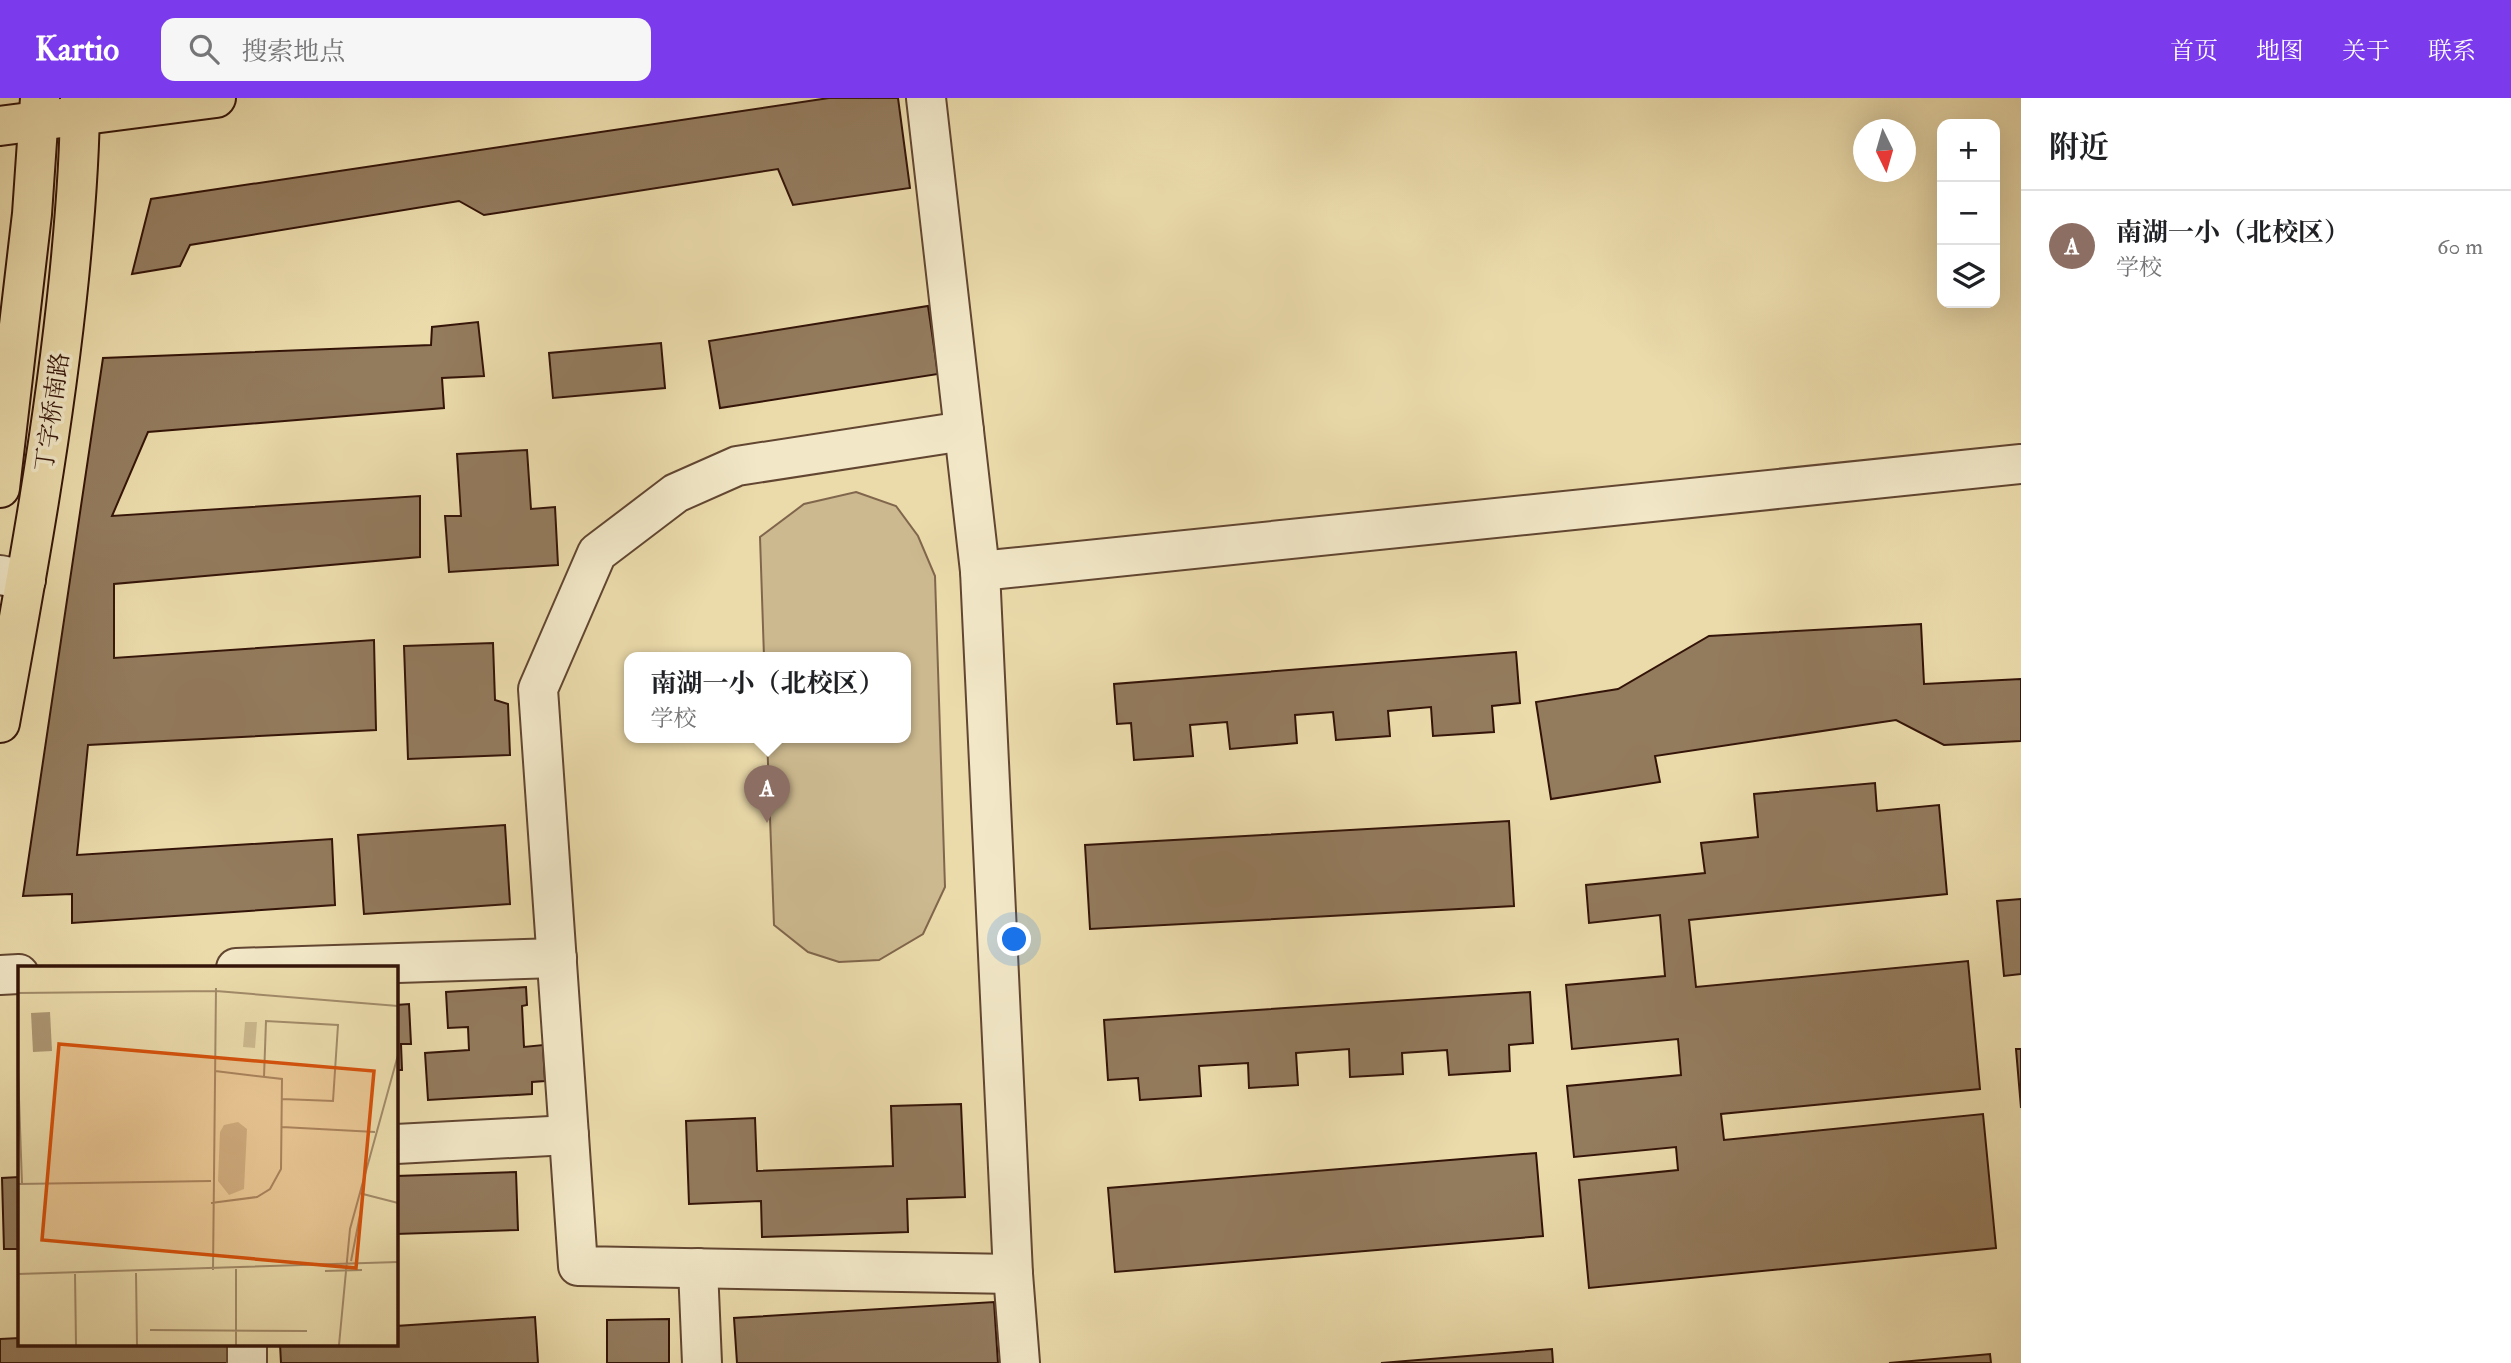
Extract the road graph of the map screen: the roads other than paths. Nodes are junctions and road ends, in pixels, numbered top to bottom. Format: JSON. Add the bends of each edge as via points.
{"nodes":[{"id":1,"x":216,"y":98,"type":"edge"},
{"id":2,"x":926,"y":98,"type":"edge"},
{"id":3,"x":80,"y":107,"type":"edge"},
{"id":4,"x":40,"y":109,"type":"edge"},
{"id":5,"x":0,"y":126,"type":"edge"},
{"id":6,"x":964,"y":431,"type":"junction"},
{"id":7,"x":2021,"y":464,"type":"edge"},
{"id":8,"x":0,"y":488,"type":"edge"},
{"id":9,"x":980,"y":571,"type":"junction"},
{"id":10,"x":13,"y":578,"type":"edge"},
{"id":11,"x":0,"y":723,"type":"edge"},
{"id":12,"x":557,"y":958,"type":"junction"},
{"id":13,"x":300,"y":966,"type":"edge"},
{"id":14,"x":18,"y":974,"type":"edge"},
{"id":15,"x":0,"y":975,"type":"edge"},
{"id":16,"x":569,"y":1135,"type":"junction"},
{"id":17,"x":397,"y":1143,"type":"edge"},
{"id":18,"x":698,"y":1268,"type":"junction"},
{"id":19,"x":1013,"y":1274,"type":"junction"},
{"id":20,"x":702,"y":1363,"type":"edge"},
{"id":21,"x":1020,"y":1363,"type":"edge"}],
"edges":[{"from":1,"to":3,"type":"main road"},
{"from":2,"to":6,"type":"street"},
{"from":3,"to":4,"type":"main road"},
{"from":3,"to":10,"type":"main road","name":"丁字桥南路","via":[[62,343]]},
{"from":4,"to":5,"type":"main road"},
{"from":4,"to":8,"type":"main road","name":"丁字桥南路"},
{"from":6,"to":9,"type":"street"},
{"from":6,"to":12,"type":"street","via":[[737,466],[676,493],[597,553],[538,689]]},
{"from":7,"to":9,"type":"street"},
{"from":9,"to":19,"type":"street"},
{"from":10,"to":11,"type":"main road","name":"丁字桥南路"},
{"from":12,"to":13,"type":"street"},
{"from":12,"to":16,"type":"street"},
{"from":14,"to":15,"type":"street"},
{"from":16,"to":17,"type":"street"},
{"from":16,"to":18,"type":"street","via":[[578,1265]]},
{"from":18,"to":19,"type":"street"},
{"from":18,"to":20,"type":"street"},
{"from":19,"to":21,"type":"street"}]}
